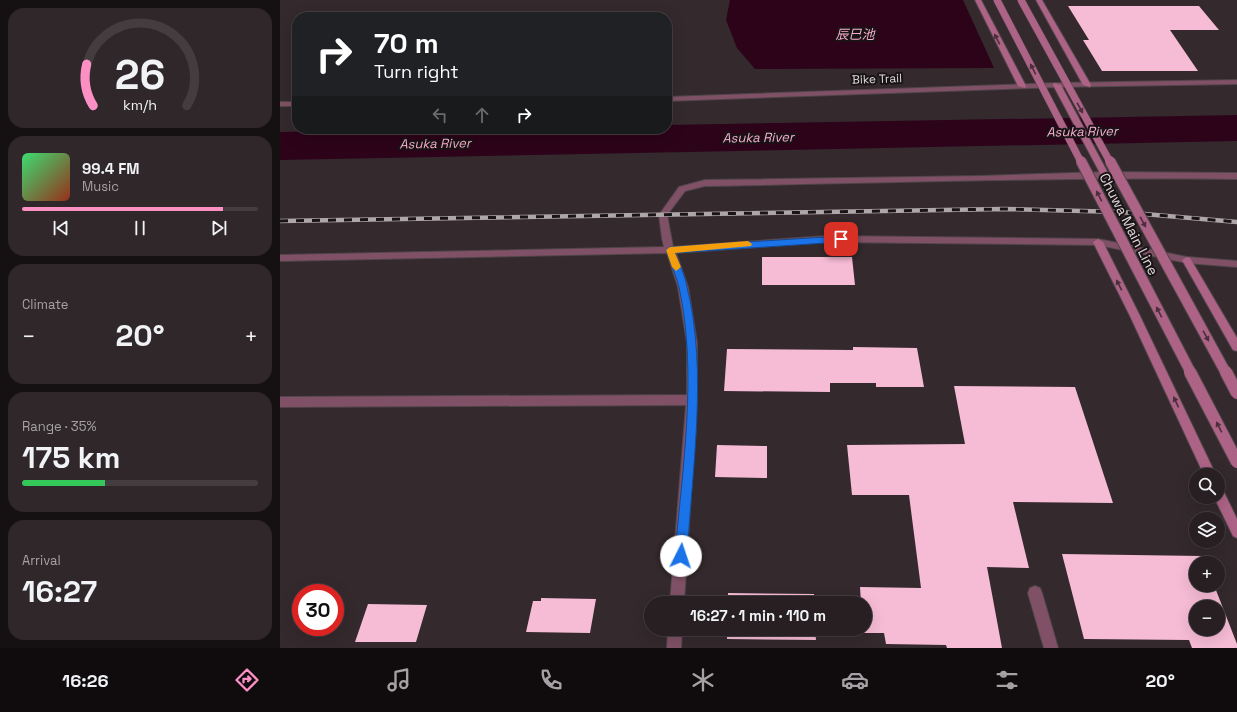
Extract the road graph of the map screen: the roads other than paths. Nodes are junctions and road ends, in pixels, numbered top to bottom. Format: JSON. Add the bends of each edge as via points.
{"nodes":[{"id":1,"x":978,"y":0,"type":"edge"},
{"id":2,"x":997,"y":0,"type":"edge"},
{"id":3,"x":1021,"y":0,"type":"edge"},
{"id":4,"x":1039,"y":0,"type":"edge"},
{"id":5,"x":1237,"y":82,"type":"edge"},
{"id":6,"x":1057,"y":85,"type":"junction"},
{"id":7,"x":1022,"y":86,"type":"junction"},
{"id":8,"x":1088,"y":86,"type":"junction"},
{"id":9,"x":672,"y":98,"type":"edge"},
{"id":10,"x":280,"y":104,"type":"edge"},
{"id":11,"x":292,"y":104,"type":"edge"},
{"id":12,"x":1105,"y":175,"type":"junction"},
{"id":13,"x":1237,"y":176,"type":"edge"},
{"id":14,"x":1098,"y":242,"type":"junction"},
{"id":15,"x":670,"y":250,"type":"junction"},
{"id":16,"x":280,"y":258,"type":"edge"},
{"id":17,"x":1187,"y":260,"type":"junction"},
{"id":18,"x":1237,"y":264,"type":"edge"},
{"id":19,"x":1237,"y":347,"type":"edge"},
{"id":20,"x":1237,"y":393,"type":"edge"},
{"id":21,"x":692,"y":400,"type":"junction"},
{"id":22,"x":280,"y":402,"type":"edge"},
{"id":23,"x":1237,"y":462,"type":"edge"},
{"id":24,"x":1207,"y":468,"type":"edge"},
{"id":25,"x":1224,"y":504,"type":"edge"},
{"id":26,"x":1237,"y":532,"type":"edge"},
{"id":27,"x":1035,"y":593,"type":"dead end"},
{"id":28,"x":678,"y":596,"type":"edge"},
{"id":29,"x":675,"y":636,"type":"edge"},
{"id":30,"x":674,"y":648,"type":"edge"},
{"id":31,"x":1051,"y":648,"type":"edge"}],
"edges":[{"from":7,"to":1,"type":"main road","one_way":true},
{"from":23,"to":2,"type":"main road","name":"Chuwa Main Line","one_way":true,"bridge":true},
{"from":3,"to":20,"type":"main road","name":"Chuwa Main Line","one_way":true,"bridge":true},
{"from":4,"to":8,"type":"main road"},
{"from":5,"to":8,"type":"street","name":"Bike Trail"},
{"from":6,"to":7,"type":"street","name":"Bike Trail"},
{"from":6,"to":8,"type":"street","name":"Bike Trail"},
{"from":6,"to":12,"type":"main road"},
{"from":7,"to":9,"type":"street","name":"Bike Trail"},
{"from":10,"to":11,"type":"street"},
{"from":12,"to":13,"type":"street"},
{"from":12,"to":15,"type":"street","via":[[705,183],[682,189],[663,215]]},
{"from":14,"to":15,"type":"street","via":[[826,239]]},
{"from":14,"to":17,"type":"street"},
{"from":24,"to":14,"type":"main road","one_way":true},
{"from":15,"to":16,"type":"street"},
{"from":15,"to":21,"type":"street","via":[[683,287],[692,343]]},
{"from":17,"to":18,"type":"street"},
{"from":17,"to":19,"type":"main road"},
{"from":21,"to":22,"type":"street"},
{"from":21,"to":28,"type":"street"},
{"from":25,"to":26,"type":"main road"},
{"from":27,"to":31,"type":"street"},
{"from":29,"to":30,"type":"street"}]}
